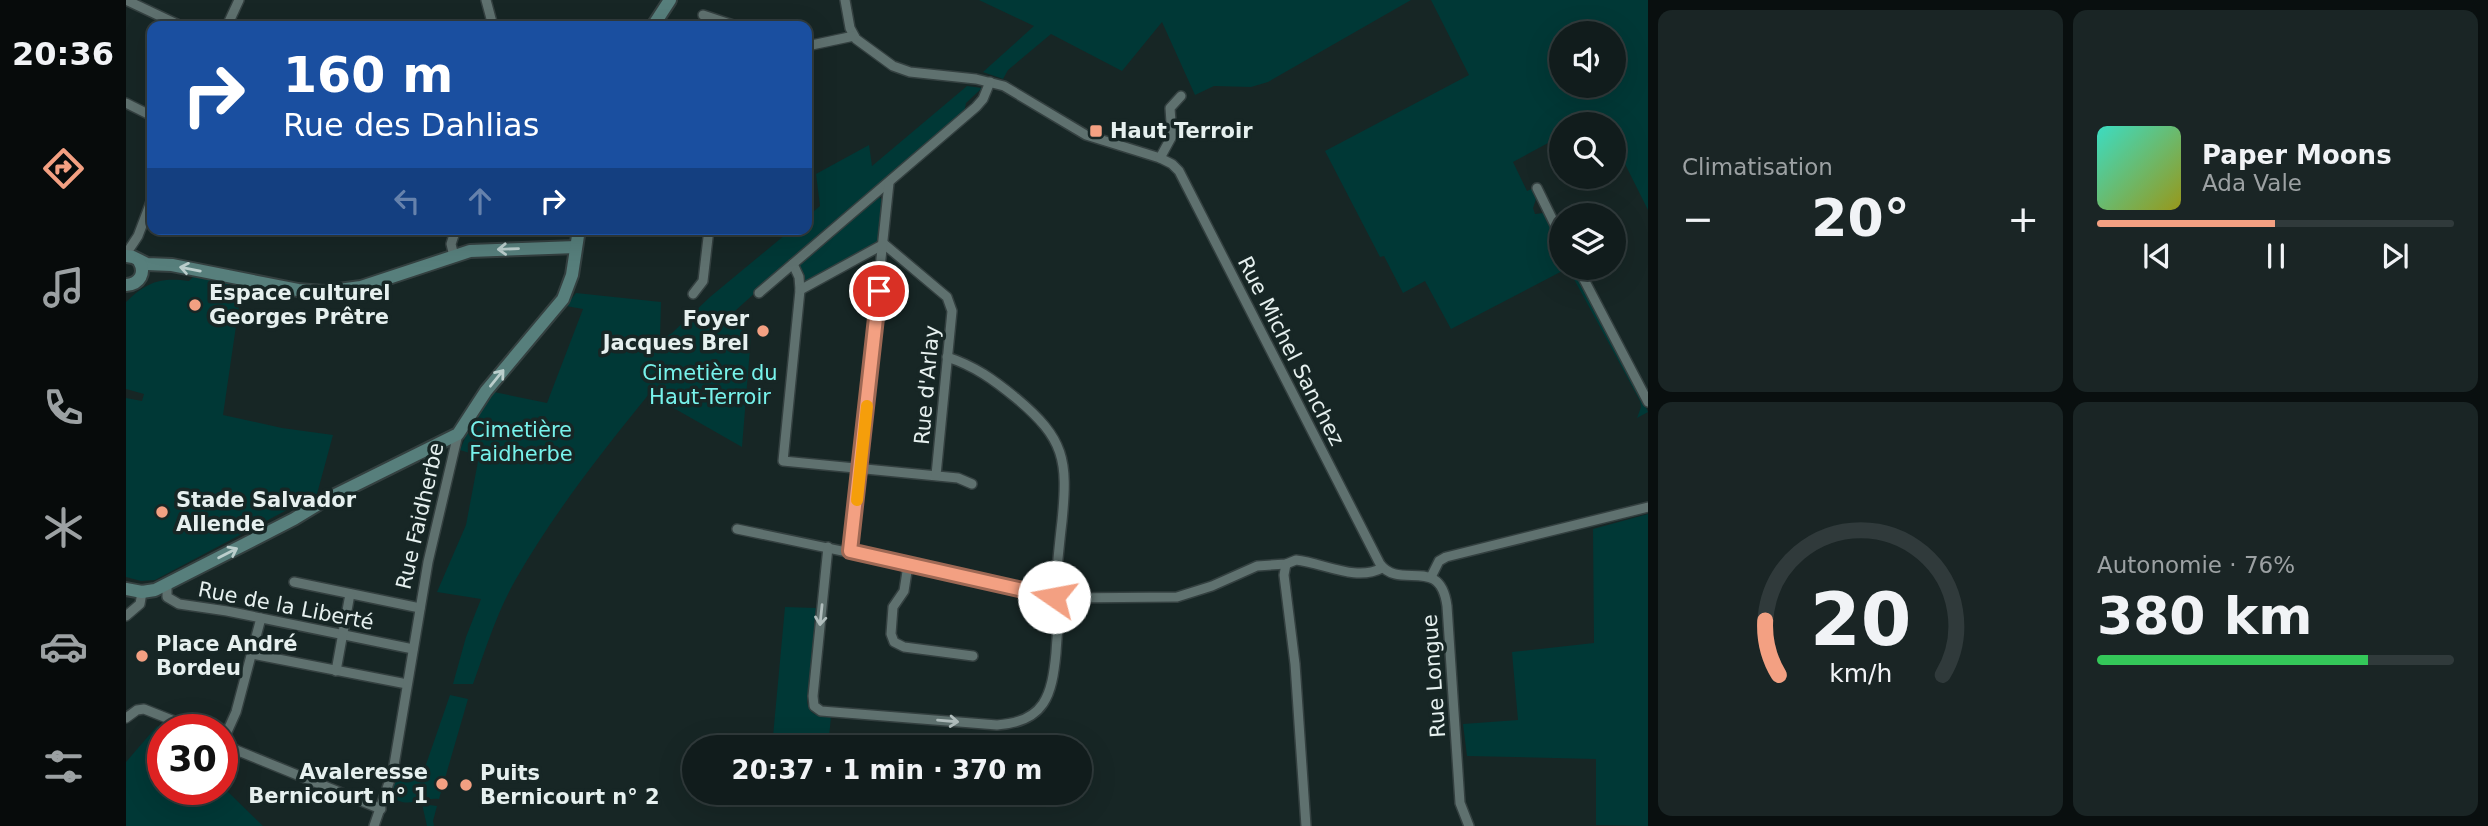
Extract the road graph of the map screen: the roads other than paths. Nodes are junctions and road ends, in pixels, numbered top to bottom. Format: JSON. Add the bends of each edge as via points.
{"nodes":[{"id":1,"x":239,"y":0,"type":"edge"},
{"id":2,"x":486,"y":0,"type":"edge"},
{"id":3,"x":670,"y":0,"type":"edge"},
{"id":4,"x":845,"y":0,"type":"edge"},
{"id":5,"x":126,"y":1,"type":"edge"},
{"id":6,"x":703,"y":15,"type":"dead end"},
{"id":7,"x":170,"y":21,"type":"edge"},
{"id":8,"x":229,"y":21,"type":"edge"},
{"id":9,"x":492,"y":21,"type":"edge"},
{"id":10,"x":656,"y":21,"type":"edge"},
{"id":11,"x":721,"y":21,"type":"edge"},
{"id":12,"x":854,"y":36,"type":"junction"},
{"id":13,"x":812,"y":45,"type":"edge"},
{"id":14,"x":990,"y":82,"type":"junction"},
{"id":15,"x":1181,"y":96,"type":"dead end"},
{"id":16,"x":126,"y":103,"type":"edge"},
{"id":17,"x":147,"y":114,"type":"edge"},
{"id":18,"x":1160,"y":158,"type":"junction"},
{"id":19,"x":889,"y":183,"type":"junction"},
{"id":20,"x":1537,"y":188,"type":"dead end"},
{"id":21,"x":147,"y":212,"type":"edge"},
{"id":22,"x":1549,"y":212,"type":"edge"},
{"id":23,"x":454,"y":235,"type":"edge"},
{"id":24,"x":578,"y":235,"type":"edge"},
{"id":25,"x":708,"y":235,"type":"edge"},
{"id":26,"x":884,"y":244,"type":"junction"},
{"id":27,"x":576,"y":247,"type":"junction"},
{"id":28,"x":132,"y":257,"type":"edge"},
{"id":29,"x":454,"y":257,"type":"junction"},
{"id":30,"x":793,"y":264,"type":"junction"},
{"id":31,"x":1583,"y":280,"type":"edge"},
{"id":32,"x":127,"y":286,"type":"edge"},
{"id":33,"x":800,"y":290,"type":"junction"},
{"id":34,"x":759,"y":293,"type":"dead end"},
{"id":35,"x":693,"y":294,"type":"dead end"},
{"id":36,"x":947,"y":357,"type":"junction"},
{"id":37,"x":1648,"y":402,"type":"edge"},
{"id":38,"x":458,"y":433,"type":"junction"},
{"id":39,"x":860,"y":468,"type":"junction"},
{"id":40,"x":936,"y":475,"type":"junction"},
{"id":41,"x":972,"y":484,"type":"dead end"},
{"id":42,"x":1648,"y":507,"type":"edge"},
{"id":43,"x":737,"y":528,"type":"dead end"},
{"id":44,"x":828,"y":547,"type":"junction"},
{"id":45,"x":850,"y":551,"type":"junction"},
{"id":46,"x":1286,"y":564,"type":"junction"},
{"id":47,"x":908,"y":565,"type":"junction"},
{"id":48,"x":1382,"y":568,"type":"junction"},
{"id":49,"x":1431,"y":578,"type":"junction"},
{"id":50,"x":295,"y":582,"type":"dead end"},
{"id":51,"x":167,"y":584,"type":"junction"},
{"id":52,"x":126,"y":589,"type":"edge"},
{"id":53,"x":142,"y":592,"type":"junction"},
{"id":54,"x":350,"y":594,"type":"junction"},
{"id":55,"x":1057,"y":597,"type":"junction"},
{"id":56,"x":420,"y":608,"type":"junction"},
{"id":57,"x":126,"y":617,"type":"edge"},
{"id":58,"x":261,"y":618,"type":"junction"},
{"id":59,"x":343,"y":634,"type":"junction"},
{"id":60,"x":413,"y":649,"type":"junction"},
{"id":61,"x":252,"y":654,"type":"junction"},
{"id":62,"x":973,"y":656,"type":"dead end"},
{"id":63,"x":336,"y":671,"type":"junction"},
{"id":64,"x":407,"y":684,"type":"junction"},
{"id":65,"x":157,"y":714,"type":"edge"},
{"id":66,"x":235,"y":714,"type":"edge"},
{"id":67,"x":126,"y":719,"type":"edge"},
{"id":68,"x":238,"y":751,"type":"edge"},
{"id":69,"x":381,"y":809,"type":"junction"},
{"id":70,"x":374,"y":826,"type":"edge"},
{"id":71,"x":1306,"y":826,"type":"edge"},
{"id":72,"x":1469,"y":826,"type":"edge"}],
"edges":[{"from":1,"to":8,"type":"street"},
{"from":2,"to":9,"type":"street"},
{"from":3,"to":10,"type":"street"},
{"from":4,"to":12,"type":"street"},
{"from":5,"to":7,"type":"street"},
{"from":6,"to":11,"type":"street"},
{"from":12,"to":13,"type":"street"},
{"from":12,"to":14,"type":"street","name":"Rue Michel Sanchez","via":[[883,60],[905,70]]},
{"from":14,"to":18,"type":"street","name":"Rue Michel Sanchez","via":[[1086,135]]},
{"from":14,"to":19,"type":"street","via":[[976,107]]},
{"from":15,"to":18,"type":"street","via":[[1170,108],[1172,136]]},
{"from":16,"to":17,"type":"street"},
{"from":18,"to":48,"type":"street","name":"Rue Michel Sanchez","via":[[1175,167],[1188,185]]},
{"from":19,"to":26,"type":"street"},
{"from":19,"to":30,"type":"street"},
{"from":20,"to":22,"type":"street"},
{"from":21,"to":28,"type":"street"},
{"from":23,"to":29,"type":"street"},
{"from":24,"to":27,"type":"street","name":"Rue Faidherbe"},
{"from":25,"to":35,"type":"street","via":[[703,281]]},
{"from":26,"to":33,"type":"street"},
{"from":26,"to":36,"type":"street","name":"Rue d'Arlay","via":[[949,300]]},
{"from":26,"to":39,"type":"street"},
{"from":27,"to":29,"type":"street","one_way":true,"via":[[476,250]]},
{"from":38,"to":27,"type":"street","name":"Rue Faidherbe","one_way":true,"via":[[563,299],[571,282]]},
{"from":29,"to":28,"type":"street","one_way":true,"via":[[361,287],[324,292]]},
{"from":28,"to":32,"type":"street","via":[[142,268],[141,277]]},
{"from":30,"to":33,"type":"street"},
{"from":30,"to":34,"type":"street"},
{"from":31,"to":37,"type":"street"},
{"from":33,"to":39,"type":"street","via":[[783,461]]},
{"from":36,"to":40,"type":"street","name":"Rue d'Arlay"},
{"from":36,"to":55,"type":"street","via":[[989,376],[1039,418],[1057,443],[1065,482]]},
{"from":51,"to":38,"type":"street","one_way":true},
{"from":38,"to":56,"type":"street","name":"Rue Faidherbe"},
{"from":39,"to":40,"type":"street"},
{"from":39,"to":45,"type":"street"},
{"from":40,"to":41,"type":"street"},
{"from":42,"to":49,"type":"street","via":[[1446,557]]},
{"from":43,"to":44,"type":"street"},
{"from":44,"to":45,"type":"street"},
{"from":44,"to":55,"type":"street","one_way":true,"via":[[813,700],[821,711],[997,725],[1026,719],[1041,706],[1052,685]]},
{"from":45,"to":47,"type":"street"},
{"from":46,"to":48,"type":"street","via":[[1300,560],[1365,575]]},
{"from":46,"to":55,"type":"street","via":[[1257,566],[1177,597]]},
{"from":46,"to":71,"type":"street"},
{"from":47,"to":55,"type":"street"},
{"from":47,"to":62,"type":"street","via":[[904,591],[893,607],[894,642]]},
{"from":48,"to":49,"type":"street"},
{"from":49,"to":72,"type":"street","name":"Rue Longue","via":[[1446,601],[1460,803]]},
{"from":50,"to":54,"type":"street"},
{"from":51,"to":53,"type":"street"},
{"from":51,"to":58,"type":"street","name":"Rue de la Liberté","via":[[167,597],[177,604]]},
{"from":52,"to":53,"type":"street"},
{"from":53,"to":57,"type":"street","via":[[140,604]]},
{"from":54,"to":56,"type":"street"},
{"from":54,"to":59,"type":"street"},
{"from":56,"to":60,"type":"street","name":"Rue Faidherbe"},
{"from":58,"to":59,"type":"street","name":"Rue de la Liberté"},
{"from":58,"to":61,"type":"street"},
{"from":59,"to":60,"type":"street","name":"Rue de la Liberté"},
{"from":59,"to":63,"type":"street"},
{"from":60,"to":64,"type":"street","name":"Rue Faidherbe"},
{"from":61,"to":63,"type":"street"},
{"from":61,"to":66,"type":"street"},
{"from":63,"to":64,"type":"street"},
{"from":64,"to":69,"type":"street","name":"Rue Faidherbe","via":[[393,771]]},
{"from":65,"to":67,"type":"street","via":[[137,710]]},
{"from":68,"to":69,"type":"street"},
{"from":69,"to":70,"type":"street","name":"Rue Faidherbe"}]}
